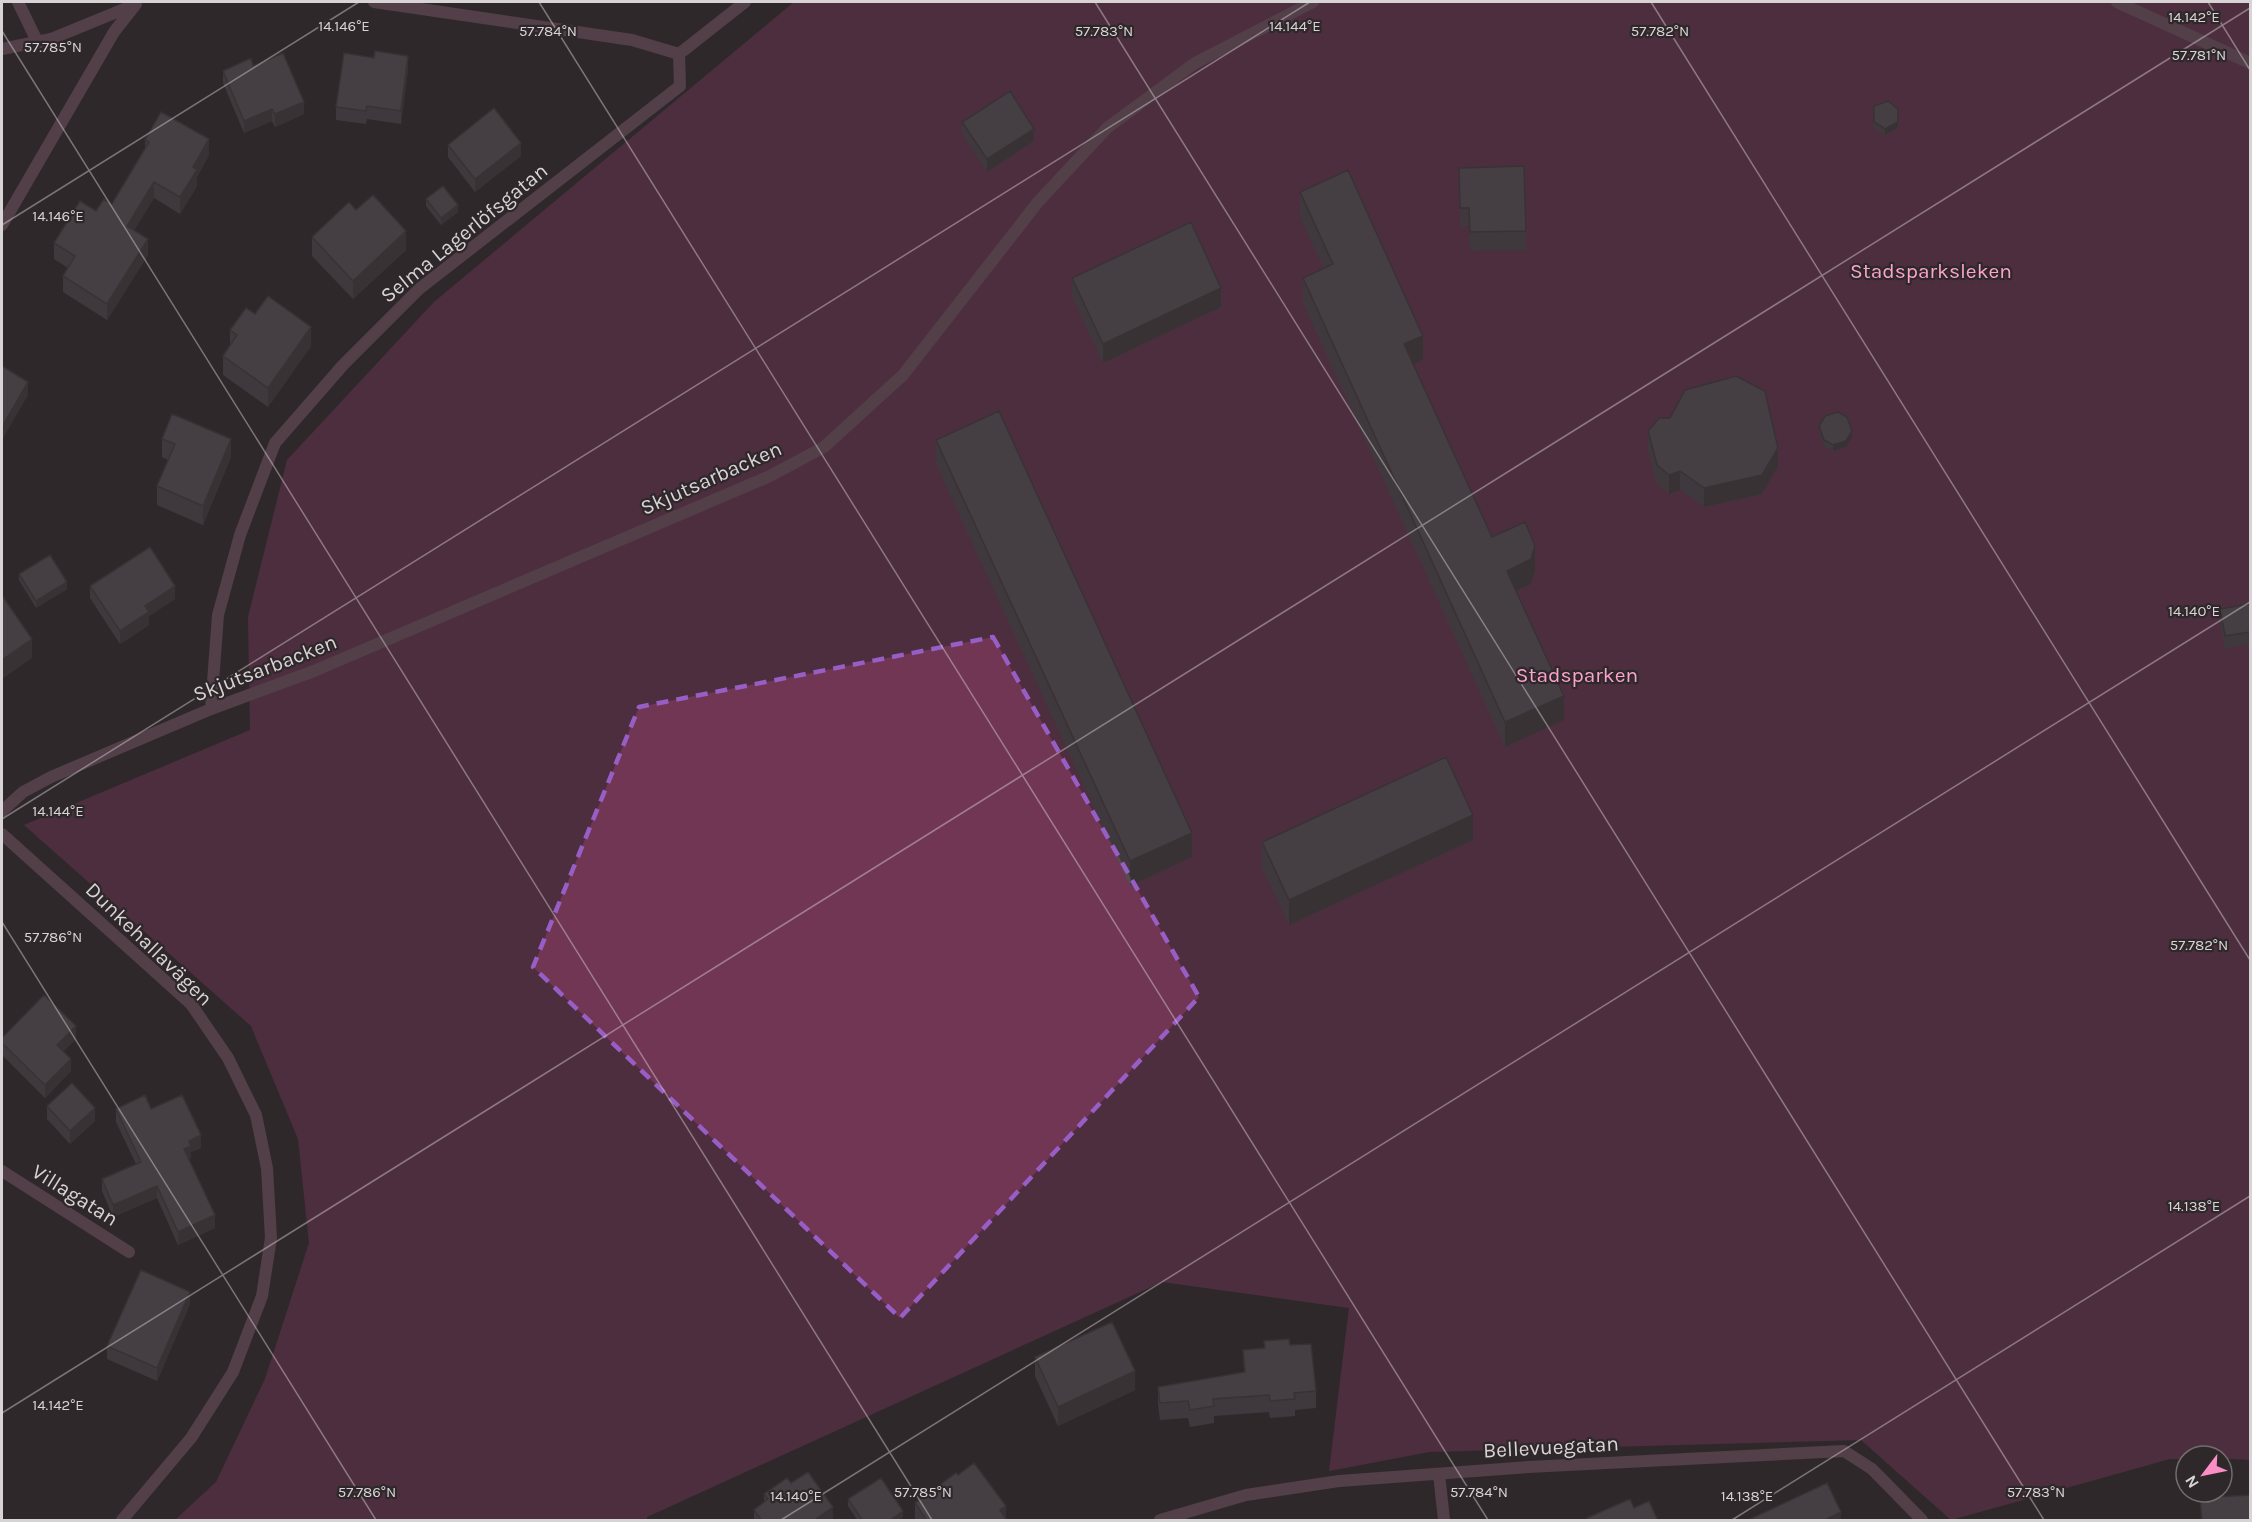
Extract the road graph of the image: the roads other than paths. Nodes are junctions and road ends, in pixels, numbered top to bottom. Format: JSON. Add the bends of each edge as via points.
{"nodes":[{"id":1,"x":18,"y":2,"type":"edge"},
{"id":2,"x":374,"y":2,"type":"edge"},
{"id":3,"x":745,"y":2,"type":"edge"},
{"id":4,"x":1313,"y":2,"type":"edge"},
{"id":5,"x":2116,"y":2,"type":"edge"},
{"id":6,"x":138,"y":3,"type":"edge"},
{"id":7,"x":38,"y":43,"type":"junction"},
{"id":8,"x":2,"y":48,"type":"edge"},
{"id":9,"x":679,"y":54,"type":"junction"},
{"id":10,"x":2250,"y":63,"type":"edge"},
{"id":11,"x":2,"y":225,"type":"edge"},
{"id":12,"x":211,"y":709,"type":"junction"},
{"id":13,"x":2,"y":811,"type":"edge"},
{"id":14,"x":2,"y":834,"type":"edge"},
{"id":15,"x":2,"y":1171,"type":"edge"},
{"id":16,"x":129,"y":1252,"type":"dead end"},
{"id":17,"x":1439,"y":1474,"type":"junction"},
{"id":18,"x":122,"y":1521,"type":"edge"},
{"id":19,"x":1160,"y":1521,"type":"edge"},
{"id":20,"x":1444,"y":1521,"type":"edge"},
{"id":21,"x":1922,"y":1521,"type":"edge"}],
"edges":[{"from":1,"to":7,"type":"street"},
{"from":2,"to":9,"type":"street","via":[[632,40]]},
{"from":3,"to":9,"type":"street"},
{"from":4,"to":12,"type":"street","name":"Skjutsarbacken","via":[[1195,63],[1107,128],[1031,211],[903,375],[824,447],[770,476],[356,653]]},
{"from":5,"to":10,"type":"street"},
{"from":6,"to":7,"type":"street"},
{"from":6,"to":11,"type":"street","via":[[114,32]]},
{"from":7,"to":8,"type":"street"},
{"from":9,"to":12,"type":"street","name":"Selma Lagerlöfsgatan","via":[[680,86],[419,289],[343,365],[275,443],[240,535],[218,615]]},
{"from":12,"to":13,"type":"street","name":"Skjutsarbacken","via":[[51,777],[23,792]]},
{"from":14,"to":18,"type":"street","name":"Dunkehallavägen","via":[[191,1004],[228,1058],[256,1115],[267,1168],[271,1238],[262,1296],[233,1372],[191,1438]]},
{"from":15,"to":16,"type":"street","name":"Villagatan"},
{"from":17,"to":19,"type":"street","name":"Bellevuegatan","via":[[1339,1481],[1246,1495]]},
{"from":17,"to":20,"type":"street"},
{"from":17,"to":21,"type":"street","name":"Bellevuegatan","via":[[1844,1451],[1872,1469]]}]}
